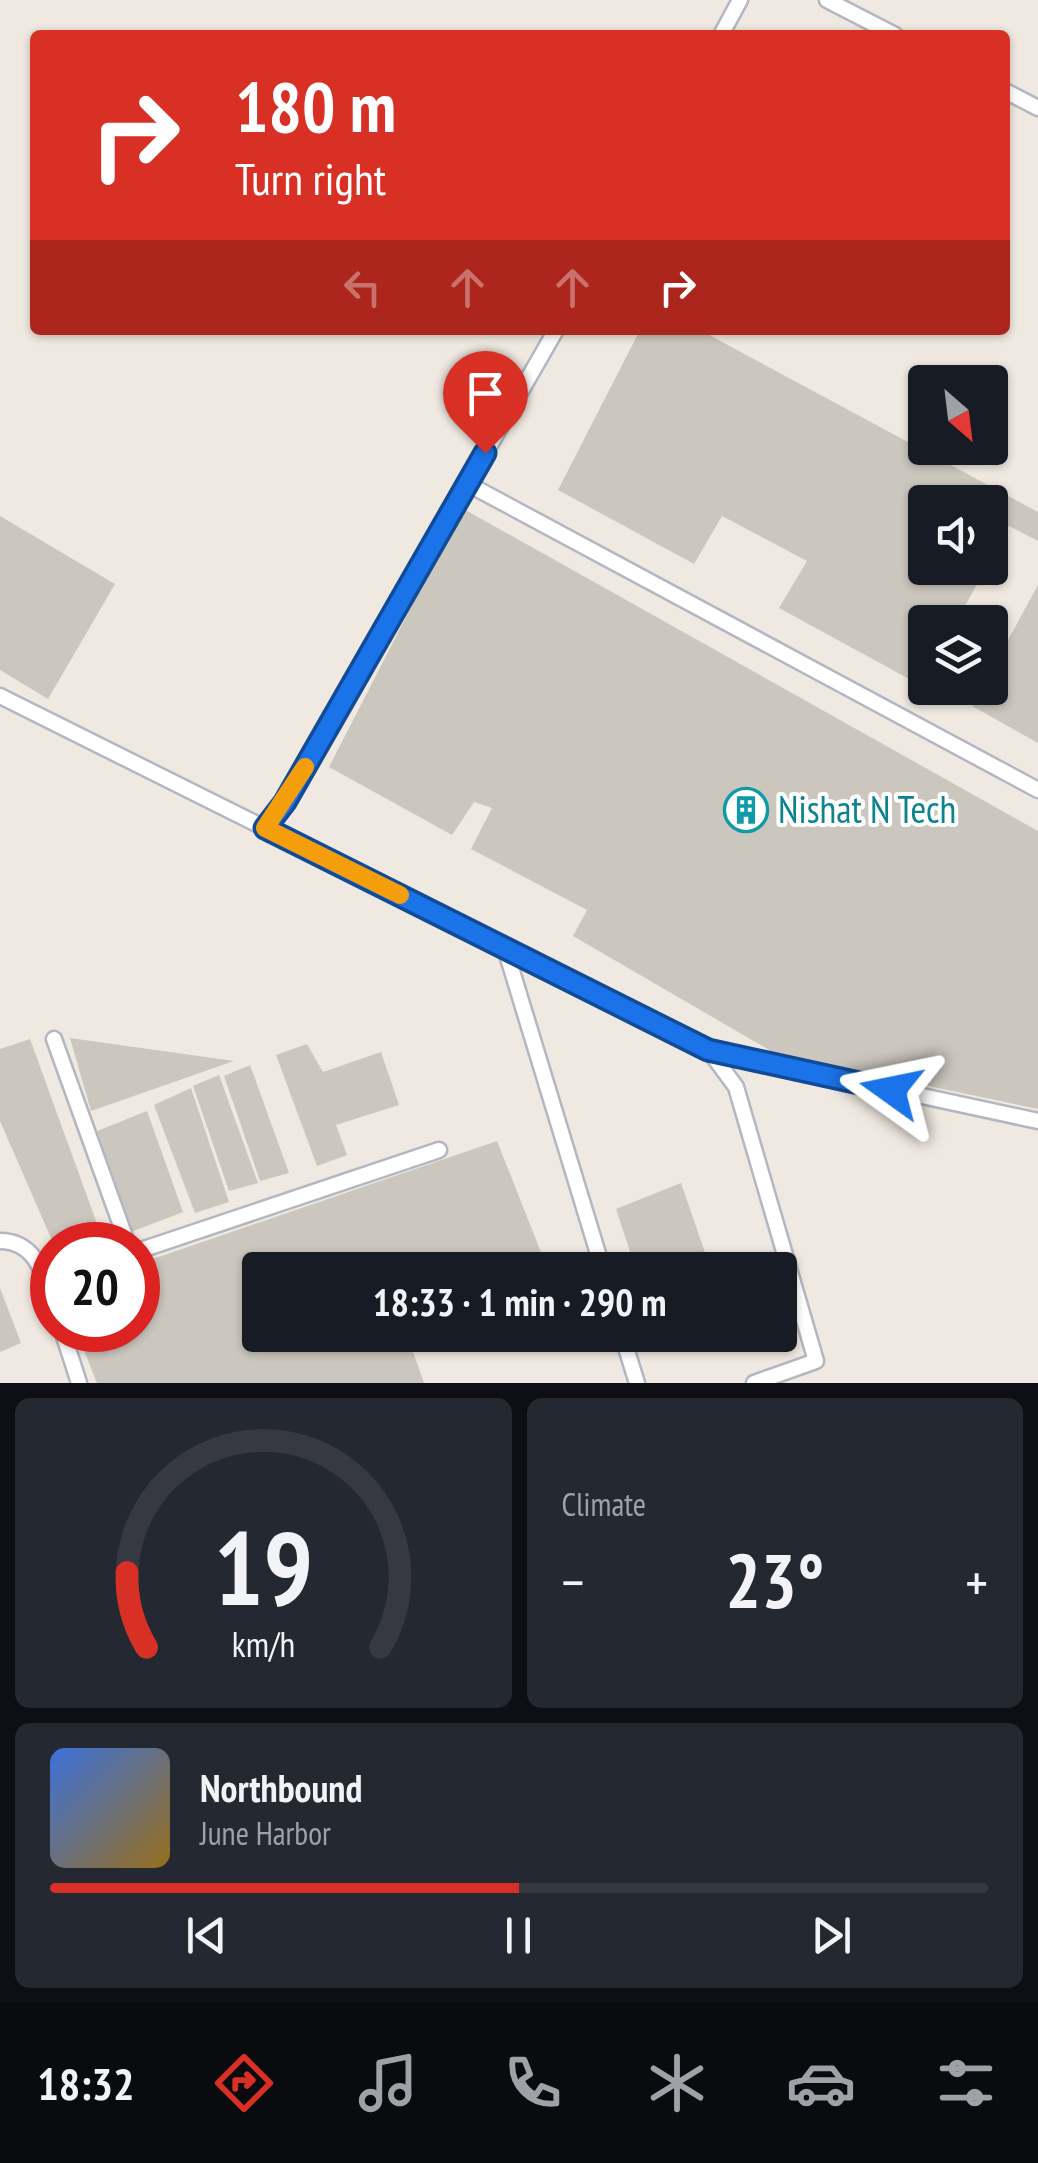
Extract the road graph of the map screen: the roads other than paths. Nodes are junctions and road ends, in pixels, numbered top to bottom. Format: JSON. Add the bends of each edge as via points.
{"nodes":[{"id":1,"x":740,"y":0,"type":"edge"},
{"id":2,"x":827,"y":0,"type":"edge"},
{"id":3,"x":723,"y":30,"type":"edge"},
{"id":4,"x":886,"y":30,"type":"edge"},
{"id":5,"x":1010,"y":94,"type":"edge"},
{"id":6,"x":1038,"y":108,"type":"edge"},
{"id":7,"x":553,"y":335,"type":"edge"},
{"id":8,"x":468,"y":484,"type":"junction"},
{"id":9,"x":0,"y":696,"type":"edge"},
{"id":10,"x":1038,"y":790,"type":"edge"},
{"id":11,"x":265,"y":828,"type":"junction"},
{"id":12,"x":505,"y":948,"type":"junction"},
{"id":13,"x":54,"y":1039,"type":"dead end"},
{"id":14,"x":708,"y":1050,"type":"junction"},
{"id":15,"x":1038,"y":1121,"type":"edge"},
{"id":16,"x":439,"y":1150,"type":"dead end"},
{"id":17,"x":120,"y":1222,"type":"edge"},
{"id":18,"x":0,"y":1241,"type":"edge"},
{"id":19,"x":160,"y":1244,"type":"edge"},
{"id":20,"x":30,"y":1250,"type":"edge"},
{"id":21,"x":597,"y":1252,"type":"edge"},
{"id":22,"x":69,"y":1352,"type":"edge"},
{"id":23,"x":627,"y":1352,"type":"edge"},
{"id":24,"x":79,"y":1383,"type":"edge"},
{"id":25,"x":637,"y":1383,"type":"edge"},
{"id":26,"x":754,"y":1383,"type":"edge"}],
"edges":[{"from":1,"to":3,"type":"lane"},
{"from":2,"to":4,"type":"lane"},
{"from":5,"to":6,"type":"lane"},
{"from":7,"to":8,"type":"lane"},
{"from":8,"to":10,"type":"lane"},
{"from":8,"to":11,"type":"lane"},
{"from":9,"to":11,"type":"lane"},
{"from":11,"to":12,"type":"lane"},
{"from":12,"to":14,"type":"lane"},
{"from":12,"to":21,"type":"lane"},
{"from":13,"to":17,"type":"lane"},
{"from":14,"to":15,"type":"lane"},
{"from":14,"to":26,"type":"lane","via":[[736,1087],[816,1361]]},
{"from":16,"to":19,"type":"lane"},
{"from":18,"to":20,"type":"lane"},
{"from":22,"to":24,"type":"lane"},
{"from":23,"to":25,"type":"lane"}]}
